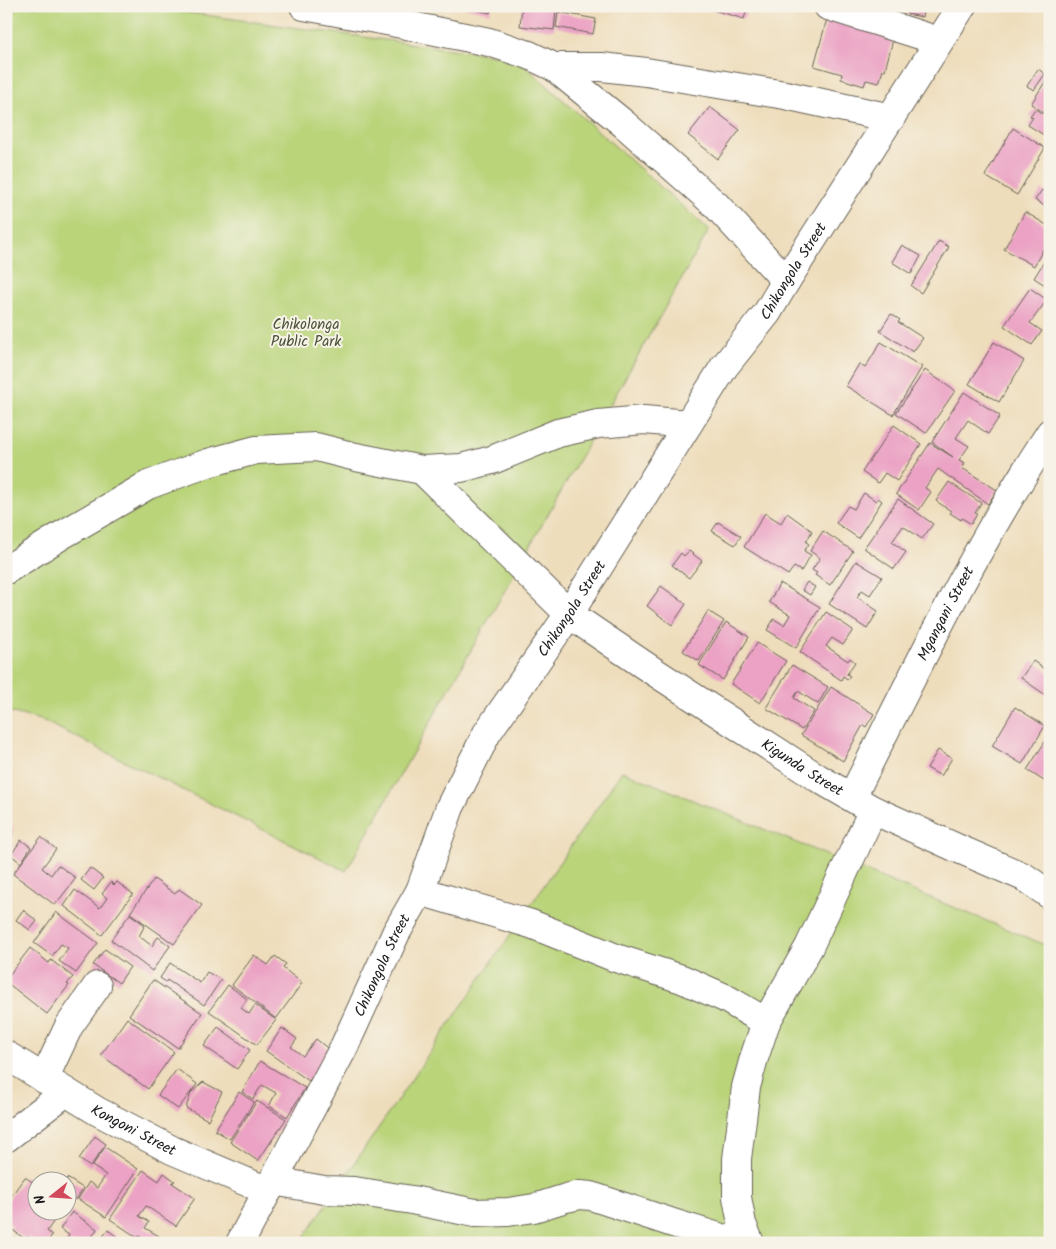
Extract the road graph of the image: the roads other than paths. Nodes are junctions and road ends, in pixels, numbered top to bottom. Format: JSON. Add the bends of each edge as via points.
{"nodes":[{"id":1,"x":304,"y":6,"type":"edge"},
{"id":2,"x":828,"y":6,"type":"edge"},
{"id":3,"x":962,"y":6,"type":"edge"},
{"id":4,"x":939,"y":41,"type":"junction"},
{"id":5,"x":554,"y":67,"type":"junction"},
{"id":6,"x":891,"y":118,"type":"junction"},
{"id":7,"x":786,"y":281,"type":"junction"},
{"id":8,"x":688,"y":424,"type":"junction"},
{"id":9,"x":1050,"y":433,"type":"edge"},
{"id":10,"x":422,"y":470,"type":"junction"},
{"id":11,"x":6,"y":570,"type":"edge"},
{"id":12,"x":569,"y":614,"type":"junction"},
{"id":13,"x":862,"y":804,"type":"junction"},
{"id":14,"x":420,"y":891,"type":"junction"},
{"id":15,"x":1050,"y":895,"type":"edge"},
{"id":16,"x":97,"y":986,"type":"dead end"},
{"id":17,"x":766,"y":1022,"type":"junction"},
{"id":18,"x":6,"y":1055,"type":"edge"},
{"id":19,"x":55,"y":1085,"type":"junction"},
{"id":20,"x":6,"y":1138,"type":"edge"},
{"id":21,"x":271,"y":1186,"type":"junction"},
{"id":22,"x":240,"y":1243,"type":"edge"},
{"id":23,"x":738,"y":1243,"type":"edge"},
{"id":24,"x":750,"y":1243,"type":"edge"}],
"edges":[{"from":1,"to":5,"type":"street","via":[[489,42],[529,54]]},
{"from":2,"to":4,"type":"street"},
{"from":3,"to":4,"type":"street","name":"Chikongola Street"},
{"from":4,"to":6,"type":"street","name":"Chikongola Street"},
{"from":5,"to":6,"type":"street","via":[[602,67],[646,72],[785,94]]},
{"from":5,"to":7,"type":"street","via":[[716,205]]},
{"from":6,"to":7,"type":"street","name":"Chikongola Street"},
{"from":7,"to":8,"type":"street","name":"Chikongola Street","via":[[767,313],[724,367]]},
{"from":8,"to":10,"type":"street","via":[[644,420],[598,424],[558,433],[492,460],[460,468]]},
{"from":8,"to":12,"type":"street","name":"Chikongola Street"},
{"from":9,"to":13,"type":"street","name":"Mgangani Street","via":[[992,527],[907,687]]},
{"from":10,"to":11,"type":"street","via":[[316,447],[256,450],[148,485]]},
{"from":10,"to":12,"type":"street","name":"Kigunda Street"},
{"from":12,"to":13,"type":"street","name":"Kigunda Street"},
{"from":12,"to":14,"type":"street","name":"Chikongola Street","via":[[487,733],[450,807]]},
{"from":13,"to":15,"type":"street","name":"Kigunda Street","via":[[1024,877]]},
{"from":13,"to":17,"type":"street","name":"Mgangani Street","via":[[809,948]]},
{"from":14,"to":17,"type":"street","via":[[531,924],[616,958],[682,979],[725,998]]},
{"from":14,"to":21,"type":"street","name":"Chikongola Street"},
{"from":16,"to":19,"type":"street","via":[[69,1026]]},
{"from":17,"to":24,"type":"street","name":"Mgangani Street","via":[[746,1087],[737,1159],[737,1197],[742,1224]]},
{"from":18,"to":19,"type":"street","name":"Kongoni Street"},
{"from":19,"to":20,"type":"street"},
{"from":19,"to":21,"type":"street","name":"Kongoni Street","via":[[172,1150]]},
{"from":21,"to":22,"type":"street","name":"Chikongola Street"},
{"from":21,"to":23,"type":"street","name":"Kongoni Street","via":[[354,1191],[475,1213],[525,1210],[566,1198],[590,1196]]}]}
